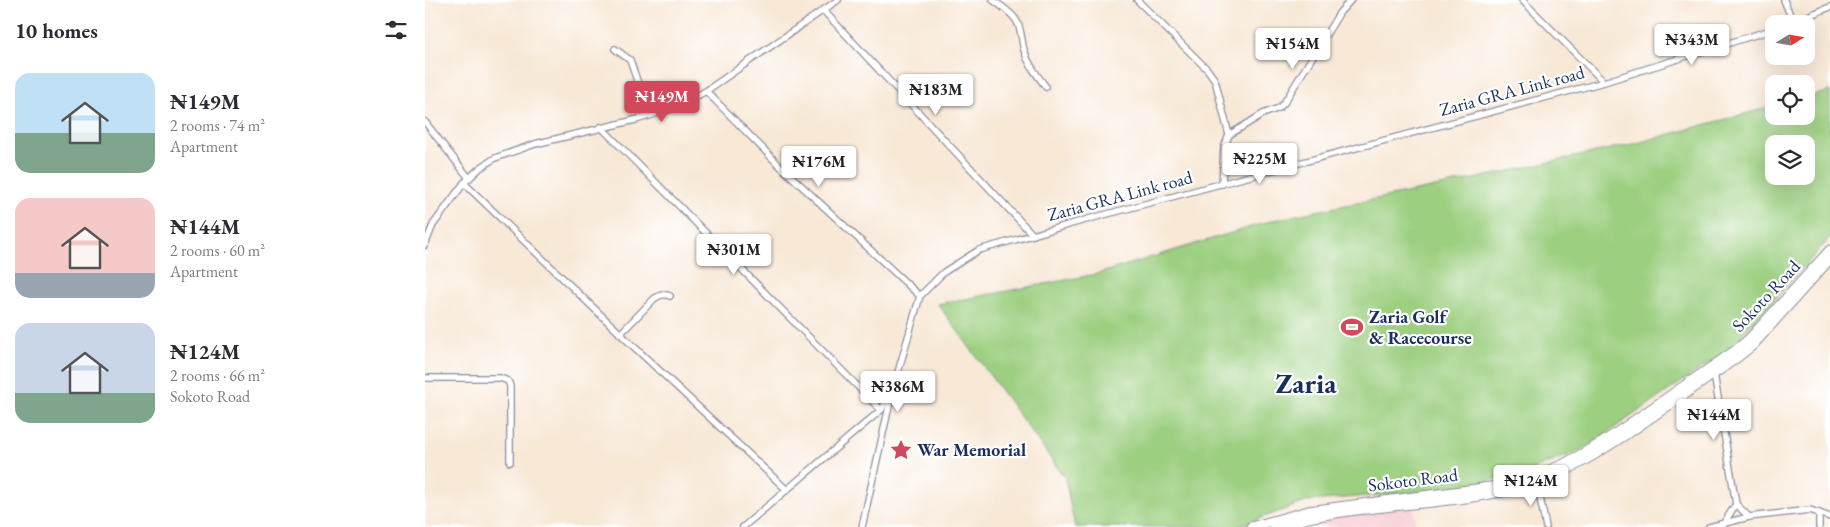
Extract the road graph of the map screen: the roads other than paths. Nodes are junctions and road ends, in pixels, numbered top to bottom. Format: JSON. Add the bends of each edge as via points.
{"nodes":[{"id":1,"x":836,"y":0,"type":"edge"},
{"id":2,"x":993,"y":0,"type":"edge"},
{"id":3,"x":1137,"y":0,"type":"edge"},
{"id":4,"x":1351,"y":0,"type":"edge"},
{"id":5,"x":1522,"y":0,"type":"edge"},
{"id":6,"x":1784,"y":0,"type":"edge"},
{"id":7,"x":1830,"y":7,"type":"edge"},
{"id":8,"x":823,"y":10,"type":"junction"},
{"id":9,"x":1788,"y":15,"type":"edge"},
{"id":10,"x":1810,"y":15,"type":"edge"},
{"id":11,"x":1765,"y":32,"type":"edge"},
{"id":12,"x":615,"y":49,"type":"dead end"},
{"id":13,"x":1604,"y":82,"type":"junction"},
{"id":14,"x":1046,"y":87,"type":"dead end"},
{"id":15,"x":706,"y":91,"type":"junction"},
{"id":16,"x":649,"y":116,"type":"junction"},
{"id":17,"x":425,"y":122,"type":"edge"},
{"id":18,"x":601,"y":127,"type":"junction"},
{"id":19,"x":1229,"y":135,"type":"junction"},
{"id":20,"x":469,"y":178,"type":"junction"},
{"id":21,"x":463,"y":184,"type":"junction"},
{"id":22,"x":1222,"y":184,"type":"junction"},
{"id":23,"x":1033,"y":235,"type":"junction"},
{"id":24,"x":425,"y":245,"type":"edge"},
{"id":25,"x":1830,"y":250,"type":"edge"},
{"id":26,"x":1830,"y":259,"type":"edge"},
{"id":27,"x":670,"y":296,"type":"dead end"},
{"id":28,"x":920,"y":296,"type":"junction"},
{"id":29,"x":620,"y":334,"type":"junction"},
{"id":30,"x":1714,"y":374,"type":"junction"},
{"id":31,"x":425,"y":378,"type":"edge"},
{"id":32,"x":892,"y":393,"type":"junction"},
{"id":33,"x":881,"y":410,"type":"junction"},
{"id":34,"x":510,"y":462,"type":"dead end"},
{"id":35,"x":1537,"y":482,"type":"junction"},
{"id":36,"x":787,"y":490,"type":"junction"},
{"id":37,"x":1736,"y":504,"type":"junction"},
{"id":38,"x":1819,"y":513,"type":"junction"},
{"id":39,"x":1749,"y":517,"type":"junction"},
{"id":40,"x":1830,"y":518,"type":"edge"},
{"id":41,"x":1309,"y":522,"type":"edge"},
{"id":42,"x":1724,"y":522,"type":"junction"},
{"id":43,"x":743,"y":527,"type":"edge"},
{"id":44,"x":862,"y":527,"type":"edge"},
{"id":45,"x":1251,"y":527,"type":"edge"},
{"id":46,"x":1274,"y":527,"type":"edge"},
{"id":47,"x":1546,"y":527,"type":"edge"},
{"id":48,"x":1709,"y":527,"type":"edge"},
{"id":49,"x":1819,"y":527,"type":"edge"}],
"edges":[{"from":1,"to":8,"type":"street"},
{"from":2,"to":14,"type":"street","via":[[1016,20],[1027,59]]},
{"from":3,"to":19,"type":"street","via":[[1215,80]]},
{"from":4,"to":19,"type":"street","via":[[1340,12],[1284,103]]},
{"from":5,"to":13,"type":"street"},
{"from":6,"to":9,"type":"street"},
{"from":7,"to":10,"type":"street"},
{"from":8,"to":15,"type":"street"},
{"from":8,"to":23,"type":"street"},
{"from":11,"to":13,"type":"street","name":"Zaria GRA Link road"},
{"from":12,"to":16,"type":"street","via":[[630,60]]},
{"from":13,"to":22,"type":"street","name":"Zaria GRA Link road"},
{"from":15,"to":16,"type":"street","via":[[675,108]]},
{"from":15,"to":28,"type":"street","via":[[779,165]]},
{"from":16,"to":18,"type":"street"},
{"from":17,"to":20,"type":"street"},
{"from":18,"to":20,"type":"street","via":[[512,151],[495,158]]},
{"from":18,"to":33,"type":"street"},
{"from":19,"to":22,"type":"street","via":[[1224,148]]},
{"from":20,"to":21,"type":"street"},
{"from":21,"to":24,"type":"street","via":[[433,225]]},
{"from":21,"to":29,"type":"street"},
{"from":22,"to":23,"type":"street","name":"Zaria GRA Link road"},
{"from":23,"to":28,"type":"street","name":"Zaria GRA Link road","via":[[979,250],[944,272]]},
{"from":25,"to":45,"type":"main road","name":"Sokoto Road","via":[[1736,350],[1603,442],[1564,464],[1497,486],[1308,511]]},
{"from":26,"to":30,"type":"main road","name":"Sokoto Road","via":[[1753,345]]},
{"from":27,"to":29,"type":"street","via":[[666,294],[654,299]]},
{"from":28,"to":32,"type":"street","name":"Zaria GRA Link road"},
{"from":29,"to":36,"type":"street"},
{"from":30,"to":35,"type":"main road","name":"Sokoto Road","via":[[1606,448]]},
{"from":30,"to":37,"type":"street"},
{"from":31,"to":34,"type":"street","via":[[500,378],[508,381]]},
{"from":32,"to":33,"type":"street"},
{"from":32,"to":44,"type":"street","name":"Zaria GRA Link road"},
{"from":33,"to":36,"type":"street"},
{"from":35,"to":41,"type":"main road","name":"Sokoto Road","via":[[1477,496]]},
{"from":35,"to":47,"type":"street"},
{"from":36,"to":43,"type":"street"},
{"from":37,"to":39,"type":"street"},
{"from":37,"to":42,"type":"street"},
{"from":38,"to":39,"type":"street","via":[[1810,510]]},
{"from":38,"to":40,"type":"street"},
{"from":38,"to":49,"type":"street"},
{"from":39,"to":42,"type":"street"},
{"from":41,"to":46,"type":"main road","name":"Sokoto Road"},
{"from":42,"to":48,"type":"street"}]}
